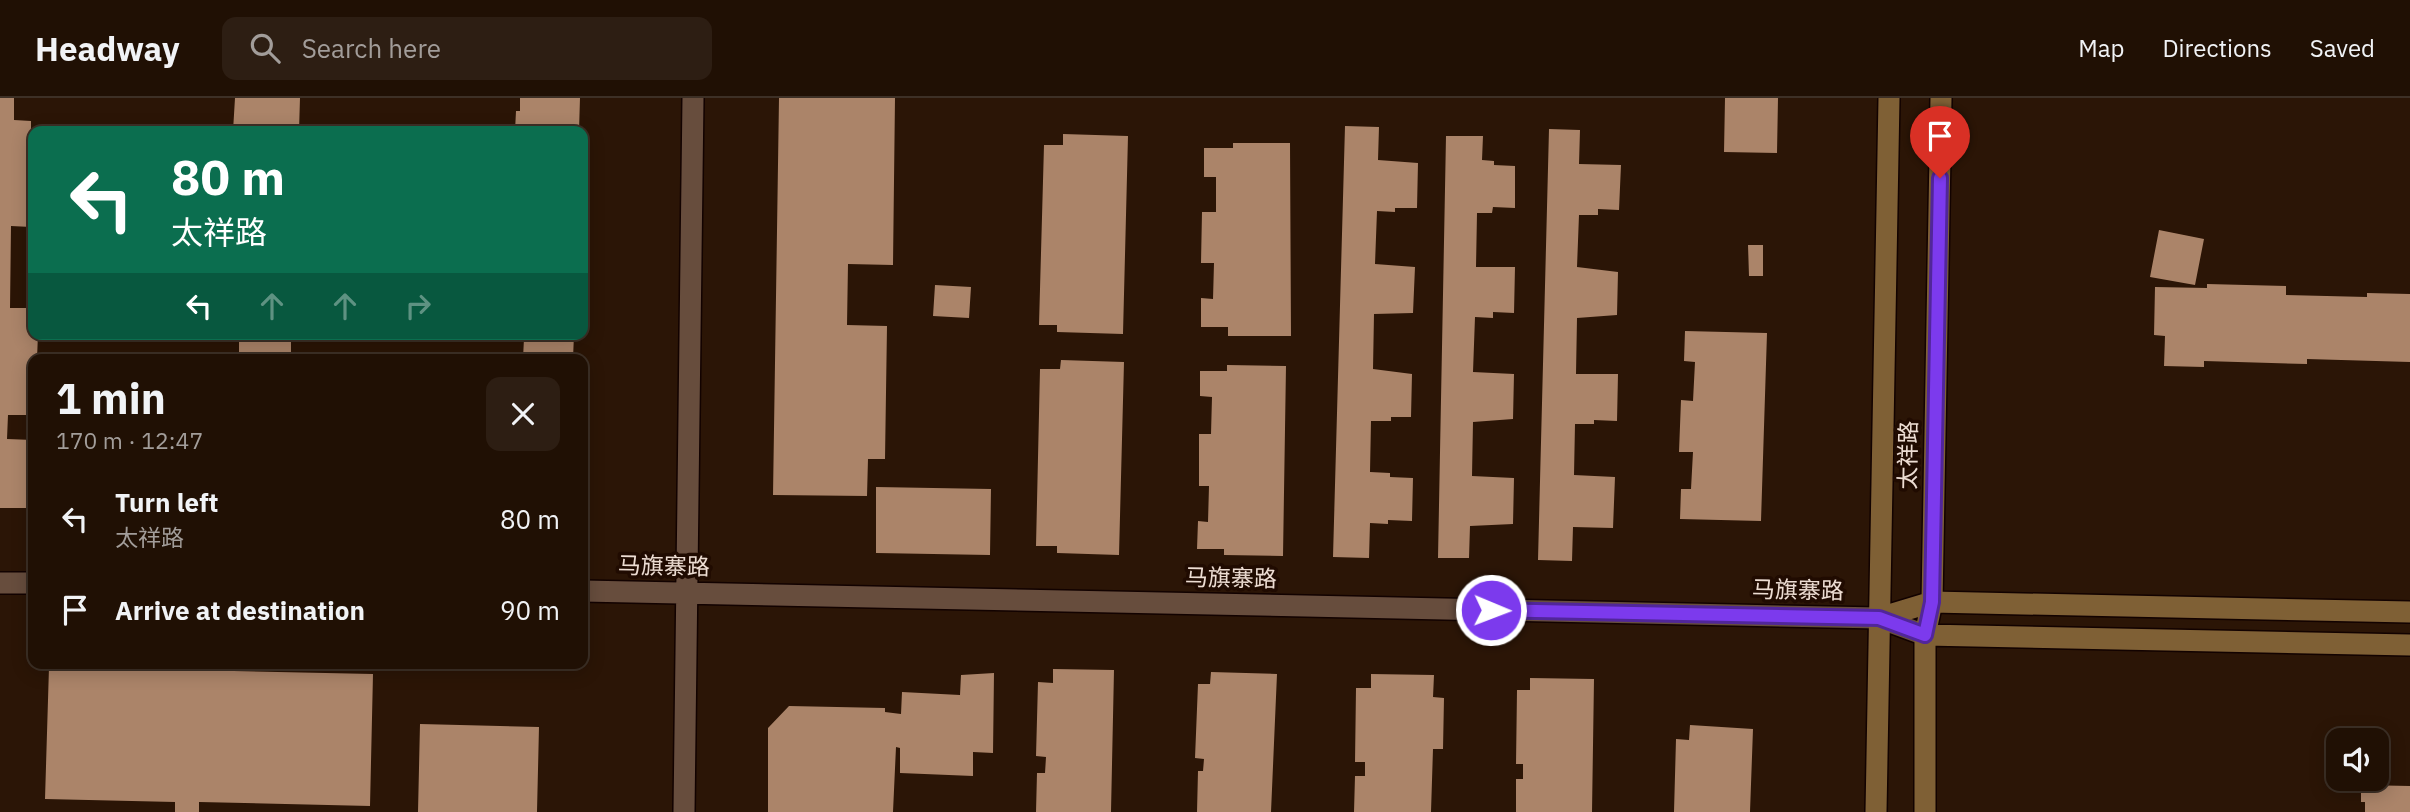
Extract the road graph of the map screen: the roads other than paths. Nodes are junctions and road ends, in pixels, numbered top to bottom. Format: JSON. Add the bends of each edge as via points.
{"nodes":[{"id":1,"x":693,"y":98,"type":"edge"},
{"id":2,"x":1889,"y":98,"type":"edge"},
{"id":3,"x":1941,"y":98,"type":"edge"},
{"id":4,"x":0,"y":583,"type":"edge"},
{"id":5,"x":28,"y":583,"type":"edge"},
{"id":6,"x":588,"y":591,"type":"edge"},
{"id":7,"x":688,"y":593,"type":"junction"},
{"id":8,"x":1932,"y":602,"type":"junction"},
{"id":9,"x":2410,"y":612,"type":"edge"},
{"id":10,"x":1879,"y":618,"type":"junction"},
{"id":11,"x":1925,"y":635,"type":"junction"},
{"id":12,"x":2410,"y":645,"type":"edge"},
{"id":13,"x":684,"y":812,"type":"edge"},
{"id":14,"x":1876,"y":812,"type":"edge"},
{"id":15,"x":1925,"y":812,"type":"edge"}],
"edges":[{"from":1,"to":7,"type":"street"},
{"from":2,"to":10,"type":"street","name":"太祥路"},
{"from":3,"to":8,"type":"street","name":"太祥路"},
{"from":4,"to":5,"type":"street"},
{"from":6,"to":7,"type":"street","name":"马旗寨路"},
{"from":7,"to":10,"type":"street","name":"马旗寨路"},
{"from":7,"to":13,"type":"street"},
{"from":8,"to":9,"type":"street","name":"马旗寨路"},
{"from":8,"to":10,"type":"street","name":"马旗寨路"},
{"from":8,"to":11,"type":"street","name":"太祥路"},
{"from":10,"to":11,"type":"street","name":"马旗寨路"},
{"from":10,"to":14,"type":"street","name":"太祥路"},
{"from":11,"to":12,"type":"street","name":"马旗寨路"},
{"from":11,"to":15,"type":"street","name":"太祥路"}]}
